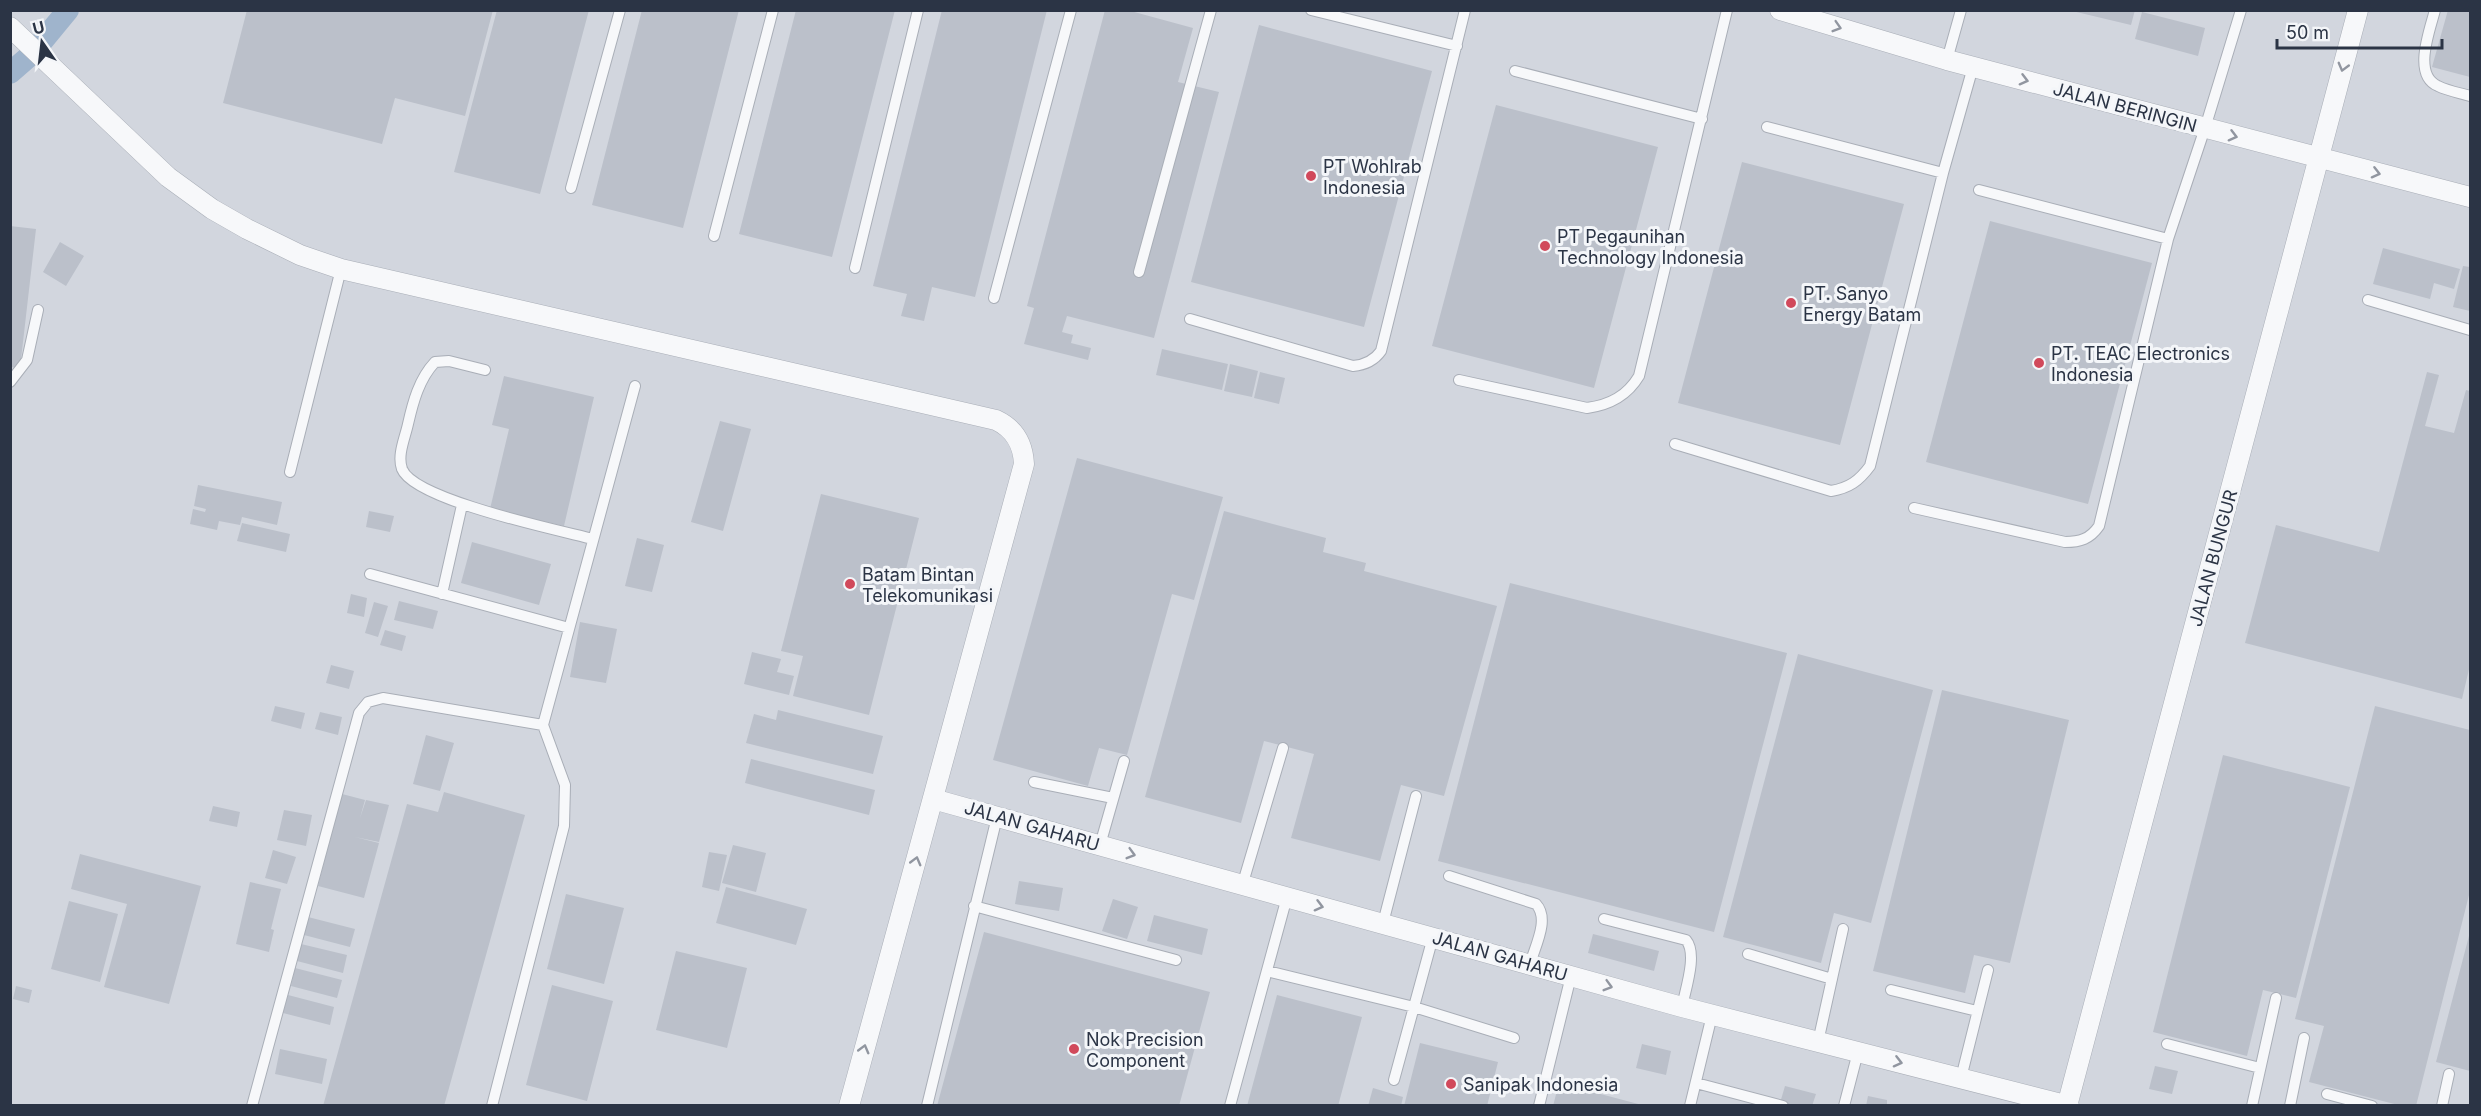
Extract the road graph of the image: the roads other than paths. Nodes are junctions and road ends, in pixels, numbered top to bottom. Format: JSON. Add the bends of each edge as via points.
{"nodes":[{"id":1,"x":620,"y":10,"type":"edge"},
{"id":2,"x":773,"y":10,"type":"edge"},
{"id":3,"x":918,"y":10,"type":"edge"},
{"id":4,"x":1071,"y":10,"type":"edge"},
{"id":5,"x":1211,"y":10,"type":"edge"},
{"id":6,"x":1311,"y":10,"type":"edge"},
{"id":7,"x":1466,"y":10,"type":"edge"},
{"id":8,"x":1727,"y":10,"type":"edge"},
{"id":9,"x":1961,"y":10,"type":"edge"},
{"id":10,"x":2241,"y":10,"type":"edge"},
{"id":11,"x":2358,"y":10,"type":"edge"},
{"id":12,"x":2435,"y":10,"type":"edge"},
{"id":13,"x":1784,"y":11,"type":"edge"},
{"id":14,"x":10,"y":27,"type":"edge"},
{"id":15,"x":1457,"y":46,"type":"junction"},
{"id":16,"x":1947,"y":60,"type":"junction"},
{"id":17,"x":1973,"y":67,"type":"junction"},
{"id":18,"x":1515,"y":71,"type":"dead end"},
{"id":19,"x":2470,"y":96,"type":"edge"},
{"id":20,"x":1702,"y":119,"type":"junction"},
{"id":21,"x":1767,"y":127,"type":"dead end"},
{"id":22,"x":2205,"y":128,"type":"junction"},
{"id":23,"x":2319,"y":159,"type":"junction"},
{"id":24,"x":1943,"y":173,"type":"junction"},
{"id":25,"x":571,"y":188,"type":"dead end"},
{"id":26,"x":1979,"y":190,"type":"dead end"},
{"id":27,"x":2470,"y":197,"type":"edge"},
{"id":28,"x":714,"y":236,"type":"dead end"},
{"id":29,"x":2168,"y":239,"type":"junction"},
{"id":30,"x":855,"y":268,"type":"dead end"},
{"id":31,"x":341,"y":269,"type":"junction"},
{"id":32,"x":1139,"y":272,"type":"dead end"},
{"id":33,"x":994,"y":298,"type":"dead end"},
{"id":34,"x":2368,"y":300,"type":"dead end"},
{"id":35,"x":38,"y":310,"type":"dead end"},
{"id":36,"x":1190,"y":319,"type":"dead end"},
{"id":37,"x":2470,"y":330,"type":"edge"},
{"id":38,"x":485,"y":370,"type":"dead end"},
{"id":39,"x":1459,"y":381,"type":"dead end"},
{"id":40,"x":10,"y":382,"type":"edge"},
{"id":41,"x":634,"y":386,"type":"dead end"},
{"id":42,"x":1675,"y":444,"type":"dead end"},
{"id":43,"x":290,"y":472,"type":"dead end"},
{"id":44,"x":462,"y":505,"type":"junction"},
{"id":45,"x":1914,"y":508,"type":"dead end"},
{"id":46,"x":593,"y":539,"type":"junction"},
{"id":47,"x":370,"y":574,"type":"dead end"},
{"id":48,"x":442,"y":594,"type":"junction"},
{"id":49,"x":569,"y":628,"type":"junction"},
{"id":50,"x":543,"y":725,"type":"junction"},
{"id":51,"x":1283,"y":748,"type":"dead end"},
{"id":52,"x":1124,"y":761,"type":"dead end"},
{"id":53,"x":1034,"y":782,"type":"dead end"},
{"id":54,"x":1416,"y":796,"type":"dead end"},
{"id":55,"x":1113,"y":798,"type":"junction"},
{"id":56,"x":933,"y":799,"type":"junction"},
{"id":57,"x":997,"y":817,"type":"junction"},
{"id":58,"x":1100,"y":845,"type":"junction"},
{"id":59,"x":1449,"y":876,"type":"dead end"},
{"id":60,"x":1242,"y":886,"type":"junction"},
{"id":61,"x":1287,"y":897,"type":"junction"},
{"id":62,"x":974,"y":906,"type":"junction"},
{"id":63,"x":1604,"y":919,"type":"dead end"},
{"id":64,"x":1383,"y":923,"type":"junction"},
{"id":65,"x":1844,"y":929,"type":"dead end"},
{"id":66,"x":1433,"y":937,"type":"junction"},
{"id":67,"x":1748,"y":954,"type":"dead end"},
{"id":68,"x":1176,"y":960,"type":"dead end"},
{"id":69,"x":1530,"y":964,"type":"junction"},
{"id":70,"x":1988,"y":970,"type":"dead end"},
{"id":71,"x":1267,"y":971,"type":"junction"},
{"id":72,"x":1571,"y":976,"type":"junction"},
{"id":73,"x":1832,"y":979,"type":"junction"},
{"id":74,"x":1891,"y":990,"type":"dead end"},
{"id":75,"x":2276,"y":998,"type":"dead end"},
{"id":76,"x":1414,"y":1007,"type":"junction"},
{"id":77,"x":1682,"y":1007,"type":"junction"},
{"id":78,"x":1977,"y":1011,"type":"junction"},
{"id":79,"x":1712,"y":1016,"type":"junction"},
{"id":80,"x":1514,"y":1038,"type":"dead end"},
{"id":81,"x":2304,"y":1038,"type":"dead end"},
{"id":82,"x":1818,"y":1042,"type":"junction"},
{"id":83,"x":2167,"y":1044,"type":"dead end"},
{"id":84,"x":1858,"y":1052,"type":"junction"},
{"id":85,"x":2260,"y":1068,"type":"junction"},
{"id":86,"x":2449,"y":1074,"type":"dead end"},
{"id":87,"x":1960,"y":1078,"type":"junction"},
{"id":88,"x":1394,"y":1080,"type":"dead end"},
{"id":89,"x":1696,"y":1083,"type":"junction"},
{"id":90,"x":2327,"y":1094,"type":"dead end"},
{"id":91,"x":2068,"y":1105,"type":"edge"},
{"id":92,"x":252,"y":1106,"type":"edge"},
{"id":93,"x":492,"y":1106,"type":"edge"},
{"id":94,"x":849,"y":1106,"type":"edge"},
{"id":95,"x":927,"y":1106,"type":"edge"},
{"id":96,"x":1230,"y":1106,"type":"edge"},
{"id":97,"x":1539,"y":1106,"type":"edge"},
{"id":98,"x":1690,"y":1106,"type":"edge"},
{"id":99,"x":1784,"y":1106,"type":"edge"},
{"id":100,"x":1844,"y":1106,"type":"edge"},
{"id":101,"x":2252,"y":1106,"type":"edge"},
{"id":102,"x":2290,"y":1106,"type":"edge"},
{"id":103,"x":2372,"y":1106,"type":"edge"},
{"id":104,"x":2442,"y":1106,"type":"edge"}],
"edges":[{"from":1,"to":25,"type":"lane"},
{"from":2,"to":28,"type":"lane"},
{"from":3,"to":30,"type":"lane"},
{"from":4,"to":33,"type":"lane"},
{"from":5,"to":32,"type":"lane"},
{"from":6,"to":15,"type":"lane"},
{"from":7,"to":15,"type":"lane"},
{"from":8,"to":20,"type":"lane"},
{"from":9,"to":16,"type":"lane"},
{"from":10,"to":22,"type":"lane"},
{"from":11,"to":23,"type":"street","name":"JALAN BUNGUR","one_way":true},
{"from":12,"to":19,"type":"lane","via":[[2425,51],[2426,71],[2436,86]]},
{"from":13,"to":16,"type":"street","name":"JALAN BERINGIN","one_way":true},
{"from":14,"to":31,"type":"street","via":[[168,177],[247,229],[300,255]]},
{"from":15,"to":36,"type":"lane","via":[[1377,357],[1353,366]]},
{"from":16,"to":17,"type":"street","name":"JALAN BERINGIN"},
{"from":17,"to":22,"type":"street","name":"JALAN BERINGIN","one_way":true},
{"from":17,"to":24,"type":"lane"},
{"from":18,"to":20,"type":"lane"},
{"from":20,"to":39,"type":"lane","via":[[1639,376],[1631,388],[1617,399],[1587,408]]},
{"from":21,"to":24,"type":"lane"},
{"from":22,"to":23,"type":"street","name":"JALAN BERINGIN","one_way":true},
{"from":22,"to":29,"type":"lane"},
{"from":23,"to":27,"type":"street","name":"JALAN BERINGIN","one_way":true},
{"from":23,"to":91,"type":"street","name":"JALAN BUNGUR"},
{"from":24,"to":42,"type":"lane","via":[[1870,466],[1863,476],[1831,491]]},
{"from":26,"to":29,"type":"lane"},
{"from":29,"to":45,"type":"lane","via":[[2094,534],[2084,540],[2065,542]]},
{"from":31,"to":43,"type":"lane"},
{"from":31,"to":56,"type":"street","via":[[996,420],[1008,426],[1023,450],[1024,464]]},
{"from":34,"to":37,"type":"lane"},
{"from":35,"to":40,"type":"lane","via":[[27,360]]},
{"from":38,"to":44,"type":"lane","via":[[449,361],[435,362],[424,373],[400,457],[402,470],[413,483]]},
{"from":41,"to":46,"type":"lane"},
{"from":44,"to":46,"type":"lane"},
{"from":44,"to":48,"type":"lane"},
{"from":46,"to":49,"type":"lane"},
{"from":47,"to":48,"type":"lane"},
{"from":48,"to":49,"type":"lane"},
{"from":49,"to":50,"type":"lane"},
{"from":50,"to":92,"type":"lane","via":[[383,698],[368,702],[359,713]]},
{"from":50,"to":93,"type":"lane","via":[[566,785],[564,826]]},
{"from":51,"to":60,"type":"lane"},
{"from":52,"to":55,"type":"lane"},
{"from":53,"to":55,"type":"lane"},
{"from":54,"to":64,"type":"lane"},
{"from":55,"to":58,"type":"lane"},
{"from":56,"to":57,"type":"street","name":"JALAN GAHARU"},
{"from":94,"to":56,"type":"street","one_way":true},
{"from":57,"to":58,"type":"street","name":"JALAN GAHARU"},
{"from":57,"to":62,"type":"lane"},
{"from":58,"to":60,"type":"street","name":"JALAN GAHARU","one_way":true},
{"from":59,"to":69,"type":"lane","via":[[1536,904],[1543,919]]},
{"from":60,"to":61,"type":"street","name":"JALAN GAHARU"},
{"from":61,"to":64,"type":"street","name":"JALAN GAHARU","one_way":true},
{"from":61,"to":71,"type":"lane"},
{"from":62,"to":68,"type":"lane"},
{"from":62,"to":95,"type":"lane"},
{"from":63,"to":77,"type":"lane","via":[[1686,940],[1692,955]]},
{"from":64,"to":66,"type":"street","name":"JALAN GAHARU"},
{"from":65,"to":73,"type":"lane"},
{"from":66,"to":69,"type":"street","name":"JALAN GAHARU"},
{"from":66,"to":76,"type":"lane"},
{"from":67,"to":73,"type":"lane"},
{"from":69,"to":72,"type":"street","name":"JALAN GAHARU"},
{"from":70,"to":78,"type":"lane"},
{"from":71,"to":76,"type":"lane"},
{"from":71,"to":96,"type":"lane"},
{"from":72,"to":77,"type":"street","name":"JALAN GAHARU","one_way":true},
{"from":72,"to":97,"type":"lane"},
{"from":73,"to":82,"type":"lane"},
{"from":74,"to":78,"type":"lane"},
{"from":75,"to":85,"type":"lane"},
{"from":76,"to":80,"type":"lane"},
{"from":76,"to":88,"type":"lane"},
{"from":77,"to":79,"type":"street","name":"JALAN GAHARU"},
{"from":78,"to":87,"type":"lane"},
{"from":79,"to":82,"type":"street","name":"JALAN GAHARU"},
{"from":79,"to":89,"type":"lane"},
{"from":81,"to":102,"type":"lane"},
{"from":82,"to":84,"type":"street","name":"JALAN GAHARU"},
{"from":83,"to":85,"type":"lane"},
{"from":84,"to":87,"type":"street","name":"JALAN GAHARU","one_way":true},
{"from":84,"to":100,"type":"lane"},
{"from":85,"to":101,"type":"lane"},
{"from":86,"to":104,"type":"lane"},
{"from":87,"to":91,"type":"street","name":"JALAN GAHARU"},
{"from":89,"to":98,"type":"lane"},
{"from":89,"to":99,"type":"lane"},
{"from":90,"to":103,"type":"lane"}]}
